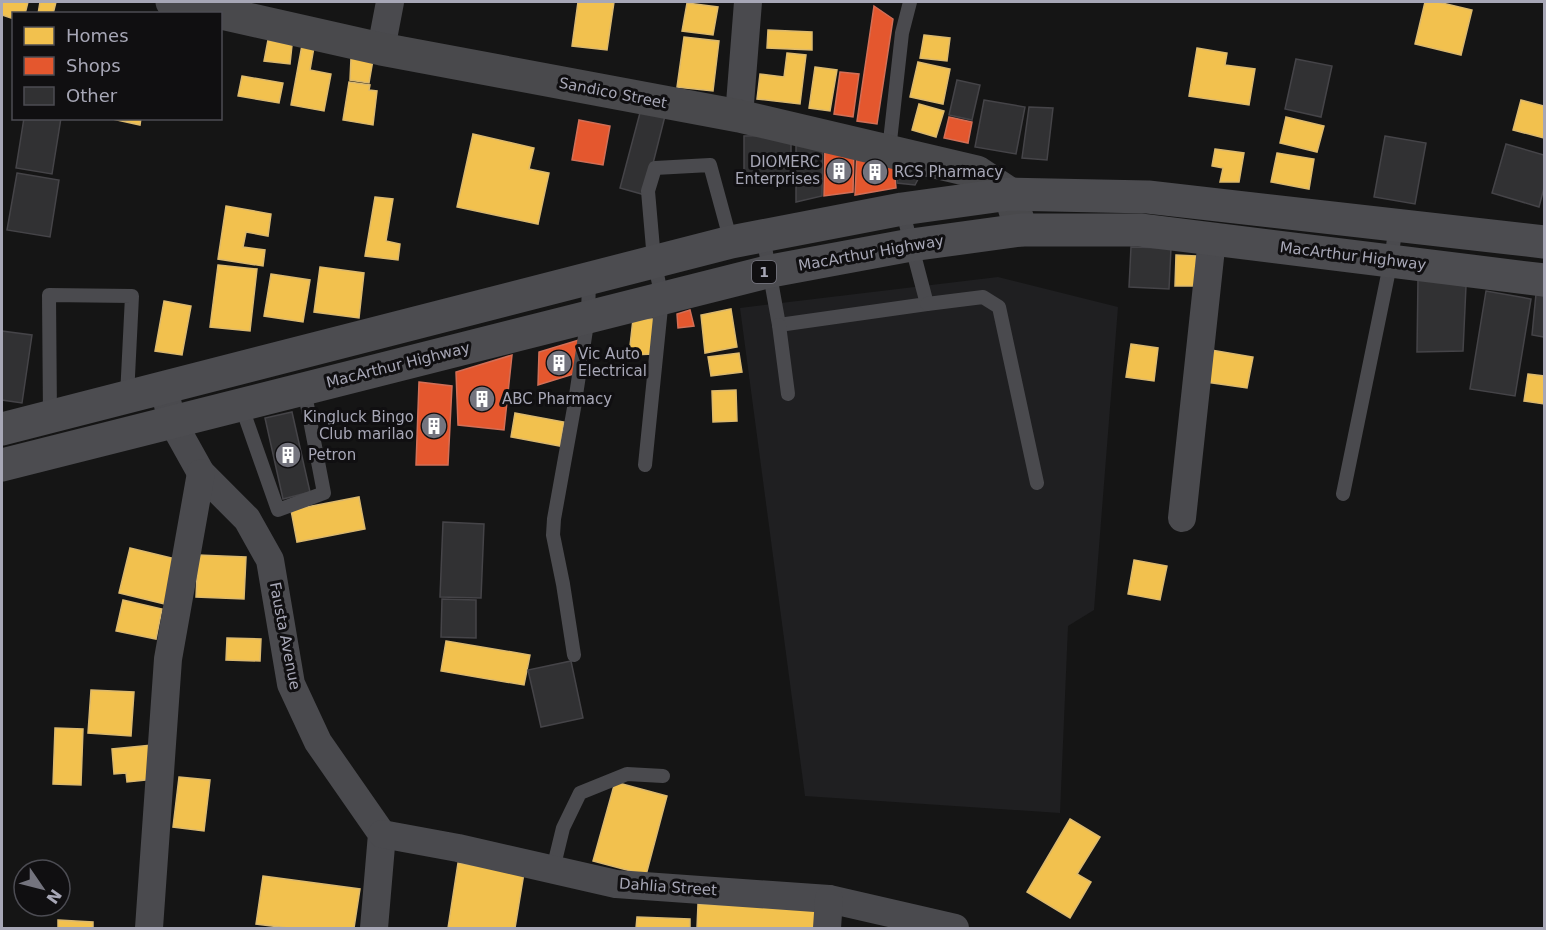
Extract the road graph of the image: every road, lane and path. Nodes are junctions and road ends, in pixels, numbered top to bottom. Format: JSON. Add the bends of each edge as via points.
{"nodes":[{"id":1,"x":172,"y":2,"type":"edge"},
{"id":2,"x":390,"y":2,"type":"edge"},
{"id":3,"x":748,"y":2,"type":"edge"},
{"id":4,"x":910,"y":2,"type":"edge"},
{"id":5,"x":222,"y":7,"type":"edge"},
{"id":6,"x":381,"y":49,"type":"junction"},
{"id":7,"x":739,"y":116,"type":"junction"},
{"id":8,"x":889,"y":150,"type":"junction"},
{"id":9,"x":1010,"y":194,"type":"junction"},
{"id":10,"x":902,"y":208,"type":"junction"},
{"id":11,"x":1396,"y":225,"type":"junction"},
{"id":12,"x":1021,"y":230,"type":"junction"},
{"id":13,"x":763,"y":236,"type":"junction"},
{"id":14,"x":1212,"y":238,"type":"junction"},
{"id":15,"x":731,"y":242,"type":"junction"},
{"id":16,"x":1545,"y":242,"type":"edge"},
{"id":17,"x":911,"y":245,"type":"junction"},
{"id":18,"x":654,"y":260,"type":"junction"},
{"id":19,"x":1391,"y":260,"type":"junction"},
{"id":20,"x":771,"y":271,"type":"junction"},
{"id":21,"x":588,"y":279,"type":"junction"},
{"id":22,"x":1545,"y":280,"type":"edge"},
{"id":23,"x":662,"y":298,"type":"junction"},
{"id":24,"x":927,"y":304,"type":"junction"},
{"id":25,"x":588,"y":317,"type":"junction"},
{"id":26,"x":779,"y":325,"type":"junction"},
{"id":27,"x":164,"y":388,"type":"junction"},
{"id":28,"x":304,"y":388,"type":"junction"},
{"id":29,"x":788,"y":394,"type":"dead end"},
{"id":30,"x":127,"y":398,"type":"junction"},
{"id":31,"x":241,"y":404,"type":"junction"},
{"id":32,"x":50,"y":417,"type":"junction"},
{"id":33,"x":172,"y":422,"type":"junction"},
{"id":34,"x":2,"y":429,"type":"edge"},
{"id":35,"x":2,"y":465,"type":"edge"},
{"id":36,"x":645,"y":465,"type":"dead end"},
{"id":37,"x":201,"y":473,"type":"junction"},
{"id":38,"x":1037,"y":483,"type":"dead end"},
{"id":39,"x":1343,"y":494,"type":"dead end"},
{"id":40,"x":1182,"y":518,"type":"dead end"},
{"id":41,"x":574,"y":654,"type":"dead end"},
{"id":42,"x":663,"y":776,"type":"dead end"},
{"id":43,"x":382,"y":834,"type":"junction"},
{"id":44,"x":553,"y":870,"type":"junction"},
{"id":45,"x":829,"y":899,"type":"junction"},
{"id":46,"x":149,"y":928,"type":"edge"},
{"id":47,"x":374,"y":928,"type":"edge"},
{"id":48,"x":827,"y":928,"type":"edge"},
{"id":49,"x":955,"y":928,"type":"edge"}],
"edges":[{"from":1,"to":5,"type":"main road","name":"Sandico Street"},
{"from":2,"to":6,"type":"street"},
{"from":3,"to":7,"type":"street"},
{"from":4,"to":8,"type":"lane","via":[[902,33]]},
{"from":5,"to":6,"type":"main road","name":"Sandico Street"},
{"from":6,"to":7,"type":"main road","name":"Sandico Street"},
{"from":7,"to":8,"type":"main road","name":"Sandico Street"},
{"from":8,"to":9,"type":"main road","name":"Sandico Street","via":[[977,172]]},
{"from":9,"to":10,"type":"highway"},
{"from":9,"to":11,"type":"highway","via":[[1148,198]]},
{"from":9,"to":12,"type":"main road"},
{"from":10,"to":13,"type":"highway"},
{"from":10,"to":17,"type":"lane"},
{"from":11,"to":16,"type":"highway"},
{"from":11,"to":19,"type":"lane"},
{"from":12,"to":14,"type":"highway","name":"MacArthur Highway","number":"1","via":[[1140,230]]},
{"from":12,"to":17,"type":"highway","name":"MacArthur Highway","number":"1"},
{"from":13,"to":15,"type":"highway"},
{"from":13,"to":20,"type":"lane"},
{"from":14,"to":19,"type":"highway","name":"MacArthur Highway","number":"1"},
{"from":14,"to":40,"type":"street"},
{"from":15,"to":18,"type":"highway"},
{"from":15,"to":18,"type":"lane","via":[[710,165],[655,168],[648,191]]},
{"from":17,"to":20,"type":"highway","name":"MacArthur Highway","number":"1"},
{"from":17,"to":24,"type":"lane"},
{"from":18,"to":21,"type":"highway"},
{"from":18,"to":23,"type":"lane"},
{"from":19,"to":22,"type":"highway","name":"MacArthur Highway","number":"1"},
{"from":19,"to":39,"type":"lane"},
{"from":20,"to":23,"type":"highway","name":"MacArthur Highway","number":"1"},
{"from":20,"to":26,"type":"lane"},
{"from":21,"to":25,"type":"lane"},
{"from":21,"to":27,"type":"highway"},
{"from":23,"to":25,"type":"highway","name":"MacArthur Highway","number":"1"},
{"from":23,"to":36,"type":"lane"},
{"from":24,"to":26,"type":"lane"},
{"from":24,"to":38,"type":"lane","via":[[983,297],[999,307]]},
{"from":25,"to":28,"type":"highway","name":"MacArthur Highway","number":"1"},
{"from":25,"to":41,"type":"lane","via":[[553,535]]},
{"from":26,"to":29,"type":"lane"},
{"from":27,"to":30,"type":"highway"},
{"from":27,"to":33,"type":"street","name":"Fausta Avenue"},
{"from":28,"to":31,"type":"highway","name":"MacArthur Highway","number":"1"},
{"from":28,"to":31,"type":"lane","via":[[324,493],[278,510]]},
{"from":30,"to":32,"type":"highway"},
{"from":30,"to":32,"type":"lane","via":[[132,296],[49,295]]},
{"from":31,"to":33,"type":"highway","name":"MacArthur Highway","number":"1"},
{"from":32,"to":34,"type":"highway"},
{"from":33,"to":35,"type":"highway","name":"MacArthur Highway","number":"1"},
{"from":33,"to":37,"type":"street","name":"Fausta Avenue"},
{"from":37,"to":43,"type":"street","name":"Fausta Avenue","via":[[247,519],[270,560],[291,684],[318,742]]},
{"from":37,"to":46,"type":"street","via":[[168,659]]},
{"from":42,"to":44,"type":"lane","via":[[627,774],[580,793],[563,828]]},
{"from":43,"to":44,"type":"street","name":"Dahlia Street"},
{"from":43,"to":47,"type":"street"},
{"from":44,"to":45,"type":"street","name":"Dahlia Street","via":[[616,884]]},
{"from":45,"to":48,"type":"street"},
{"from":45,"to":49,"type":"street","name":"Dahlia Street"}]}
